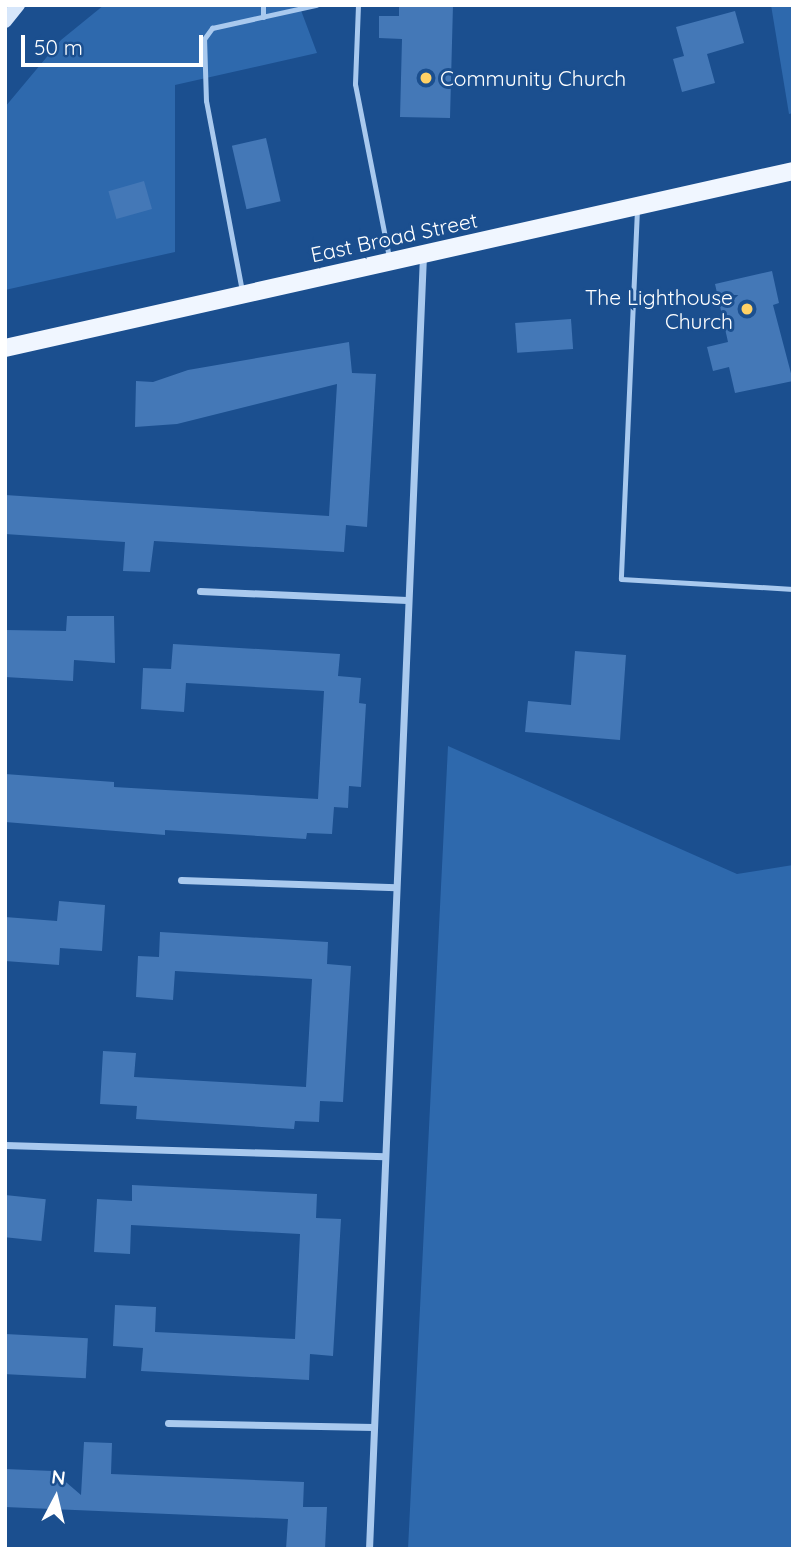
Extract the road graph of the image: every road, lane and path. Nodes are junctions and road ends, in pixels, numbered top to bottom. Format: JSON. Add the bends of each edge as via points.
{"nodes":[{"id":1,"x":18,"y":5,"type":"edge"},
{"id":2,"x":263,"y":5,"type":"edge"},
{"id":3,"x":316,"y":5,"type":"edge"},
{"id":4,"x":358,"y":5,"type":"edge"},
{"id":5,"x":263,"y":17,"type":"junction"},
{"id":6,"x":5,"y":21,"type":"edge"},
{"id":7,"x":793,"y":171,"type":"edge"},
{"id":8,"x":637,"y":206,"type":"junction"},
{"id":9,"x":424,"y":253,"type":"junction"},
{"id":10,"x":390,"y":261,"type":"junction"},
{"id":11,"x":243,"y":293,"type":"junction"},
{"id":12,"x":5,"y":348,"type":"edge"},
{"id":13,"x":793,"y":589,"type":"edge"},
{"id":14,"x":200,"y":591,"type":"dead end"},
{"id":15,"x":407,"y":600,"type":"junction"},
{"id":16,"x":181,"y":880,"type":"dead end"},
{"id":17,"x":396,"y":887,"type":"junction"},
{"id":18,"x":5,"y":1145,"type":"edge"},
{"id":19,"x":385,"y":1156,"type":"junction"},
{"id":20,"x":168,"y":1423,"type":"dead end"},
{"id":21,"x":373,"y":1427,"type":"junction"},
{"id":22,"x":369,"y":1549,"type":"edge"}],
"edges":[{"from":1,"to":6,"type":"main road"},
{"from":2,"to":5,"type":"lane"},
{"from":3,"to":5,"type":"lane"},
{"from":4,"to":10,"type":"lane","via":[[355,84]]},
{"from":5,"to":11,"type":"lane","via":[[212,29],[204,39],[206,101]]},
{"from":7,"to":8,"type":"main road","name":"East Broad Street"},
{"from":8,"to":9,"type":"main road","name":"East Broad Street"},
{"from":8,"to":13,"type":"lane","via":[[621,579]]},
{"from":9,"to":10,"type":"main road","name":"East Broad Street"},
{"from":9,"to":15,"type":"street"},
{"from":10,"to":11,"type":"main road","name":"East Broad Street"},
{"from":11,"to":12,"type":"main road","name":"East Broad Street"},
{"from":14,"to":15,"type":"street"},
{"from":15,"to":17,"type":"street"},
{"from":16,"to":17,"type":"street"},
{"from":17,"to":19,"type":"street"},
{"from":18,"to":19,"type":"street"},
{"from":19,"to":21,"type":"street"},
{"from":20,"to":21,"type":"street"},
{"from":21,"to":22,"type":"street"}]}
